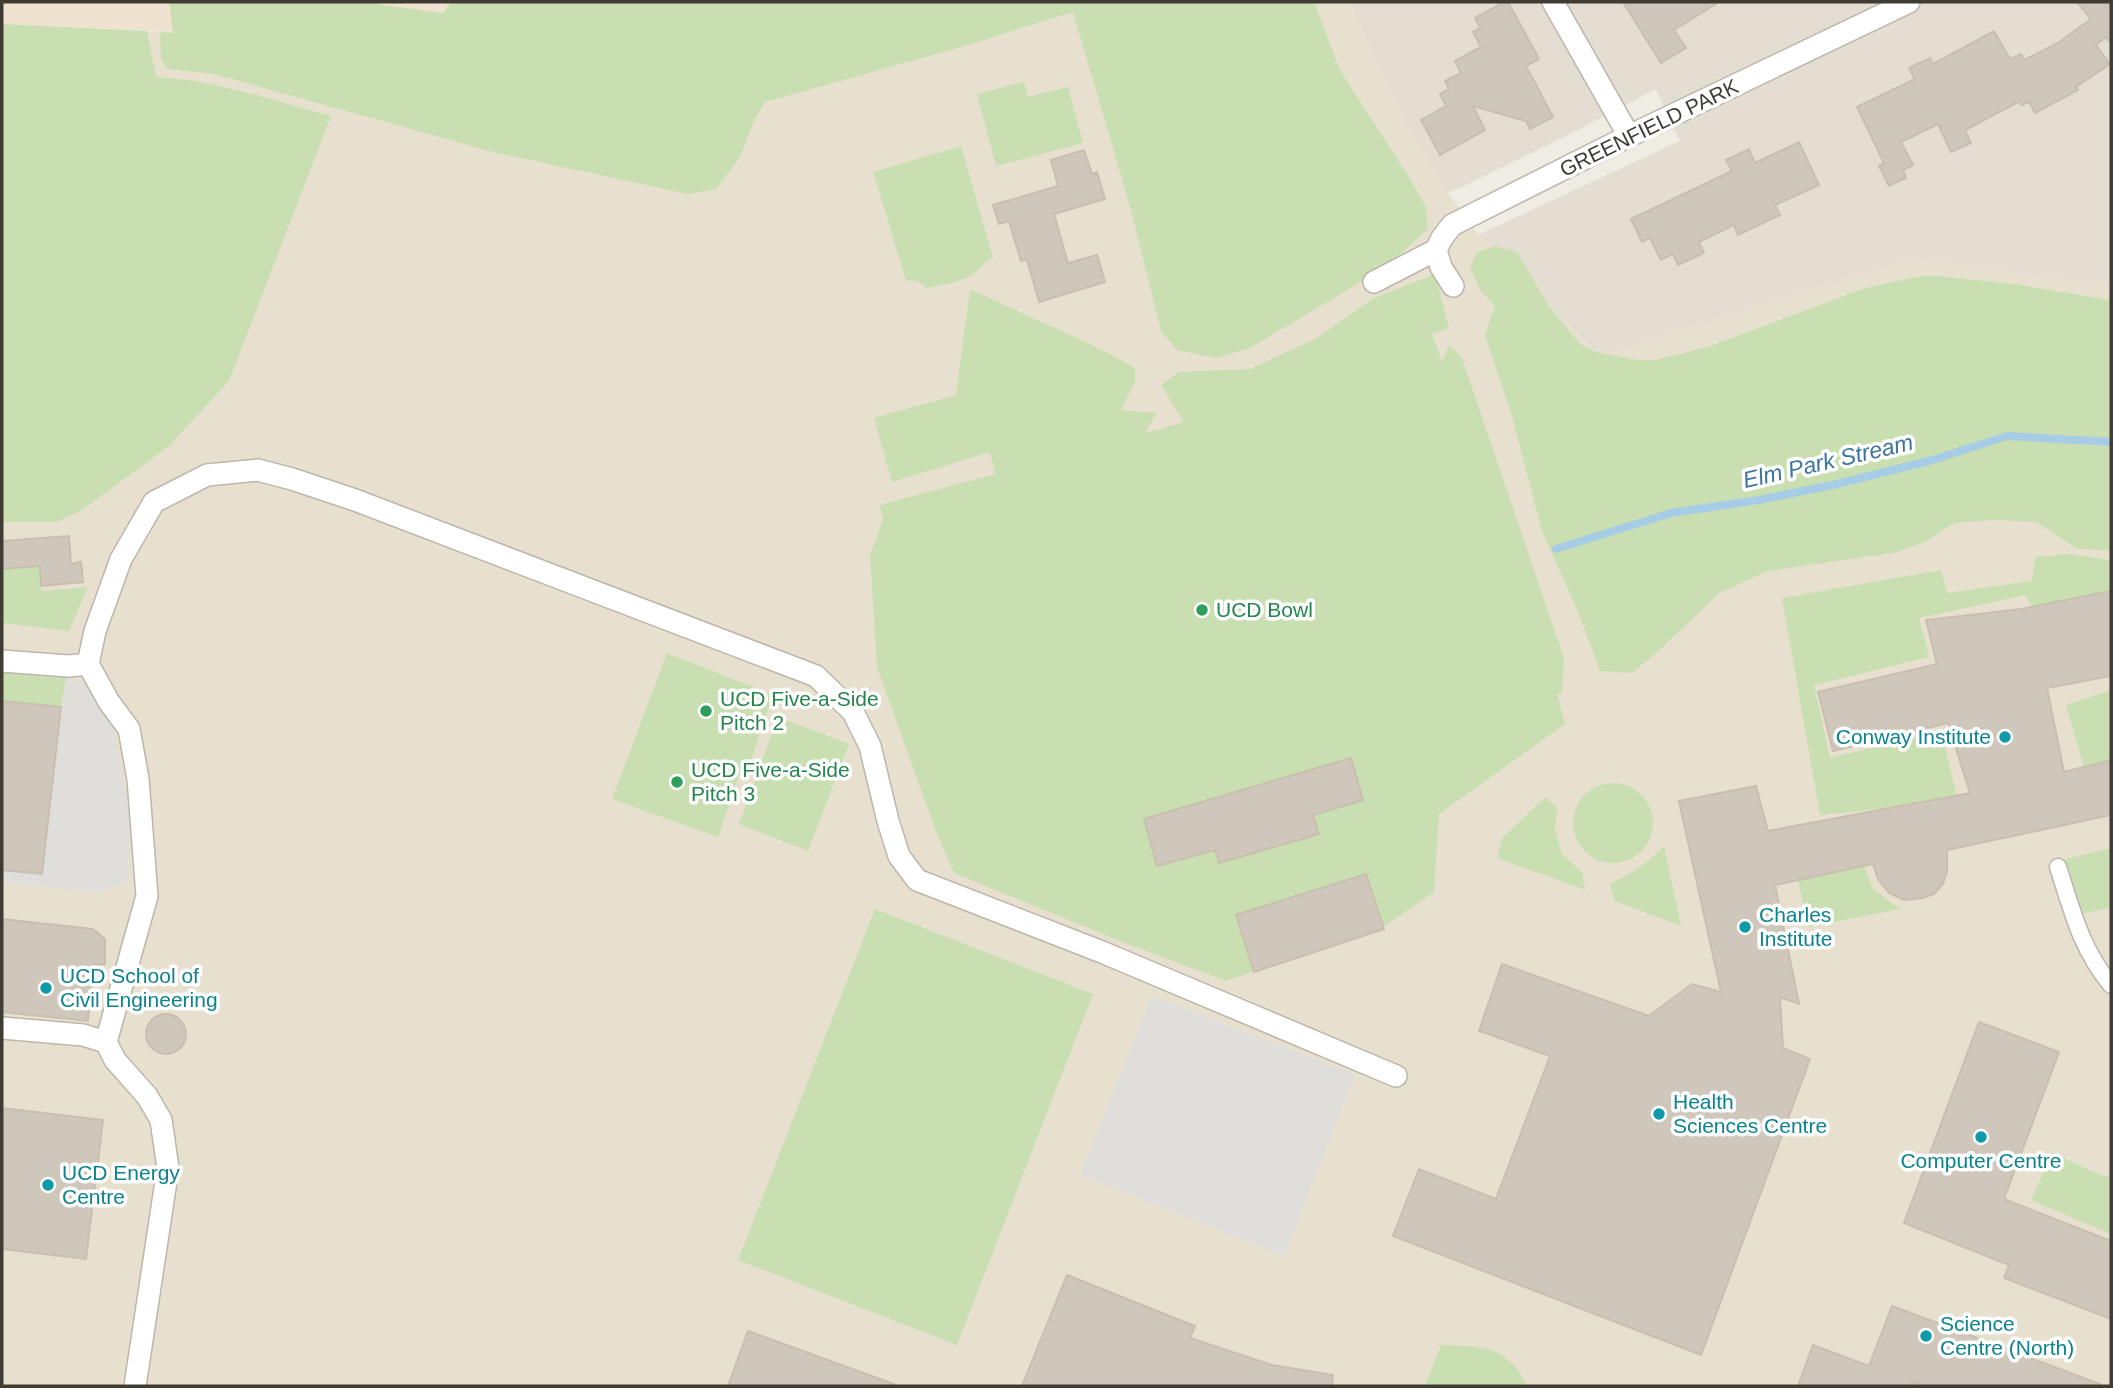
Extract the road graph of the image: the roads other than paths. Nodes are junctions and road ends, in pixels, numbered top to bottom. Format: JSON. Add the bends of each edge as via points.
{"nodes":[{"id":1,"x":1553,"y":2,"type":"edge"},
{"id":2,"x":1909,"y":2,"type":"edge"},
{"id":3,"x":1629,"y":136,"type":"junction"},
{"id":4,"x":1436,"y":250,"type":"junction"},
{"id":5,"x":1374,"y":282,"type":"dead end"},
{"id":6,"x":1453,"y":286,"type":"dead end"},
{"id":7,"x":2,"y":660,"type":"edge"},
{"id":8,"x":88,"y":664,"type":"junction"},
{"id":9,"x":2058,"y":867,"type":"dead end"},
{"id":10,"x":2111,"y":985,"type":"edge"},
{"id":11,"x":2,"y":1028,"type":"edge"},
{"id":12,"x":106,"y":1042,"type":"junction"},
{"id":13,"x":1396,"y":1076,"type":"dead end"},
{"id":14,"x":135,"y":1386,"type":"edge"}],
"edges":[{"from":1,"to":3,"type":"street"},
{"from":2,"to":3,"type":"street","name":"GREENFIELD PARK"},
{"from":3,"to":4,"type":"street","name":"GREENFIELD PARK","via":[[1452,225]]},
{"from":4,"to":5,"type":"street"},
{"from":4,"to":6,"type":"street"},
{"from":7,"to":8,"type":"street"},
{"from":8,"to":12,"type":"street","via":[[129,729],[138,779],[147,896]]},
{"from":8,"to":13,"type":"street","via":[[121,559],[154,502],[207,475],[258,470],[292,479],[816,676],[853,712],[870,746],[899,856],[917,880],[1102,951]]},
{"from":9,"to":10,"type":"street","via":[[2079,934]]},
{"from":11,"to":12,"type":"street","via":[[83,1035]]},
{"from":12,"to":14,"type":"street","via":[[160,1120],[168,1168]]}]}
